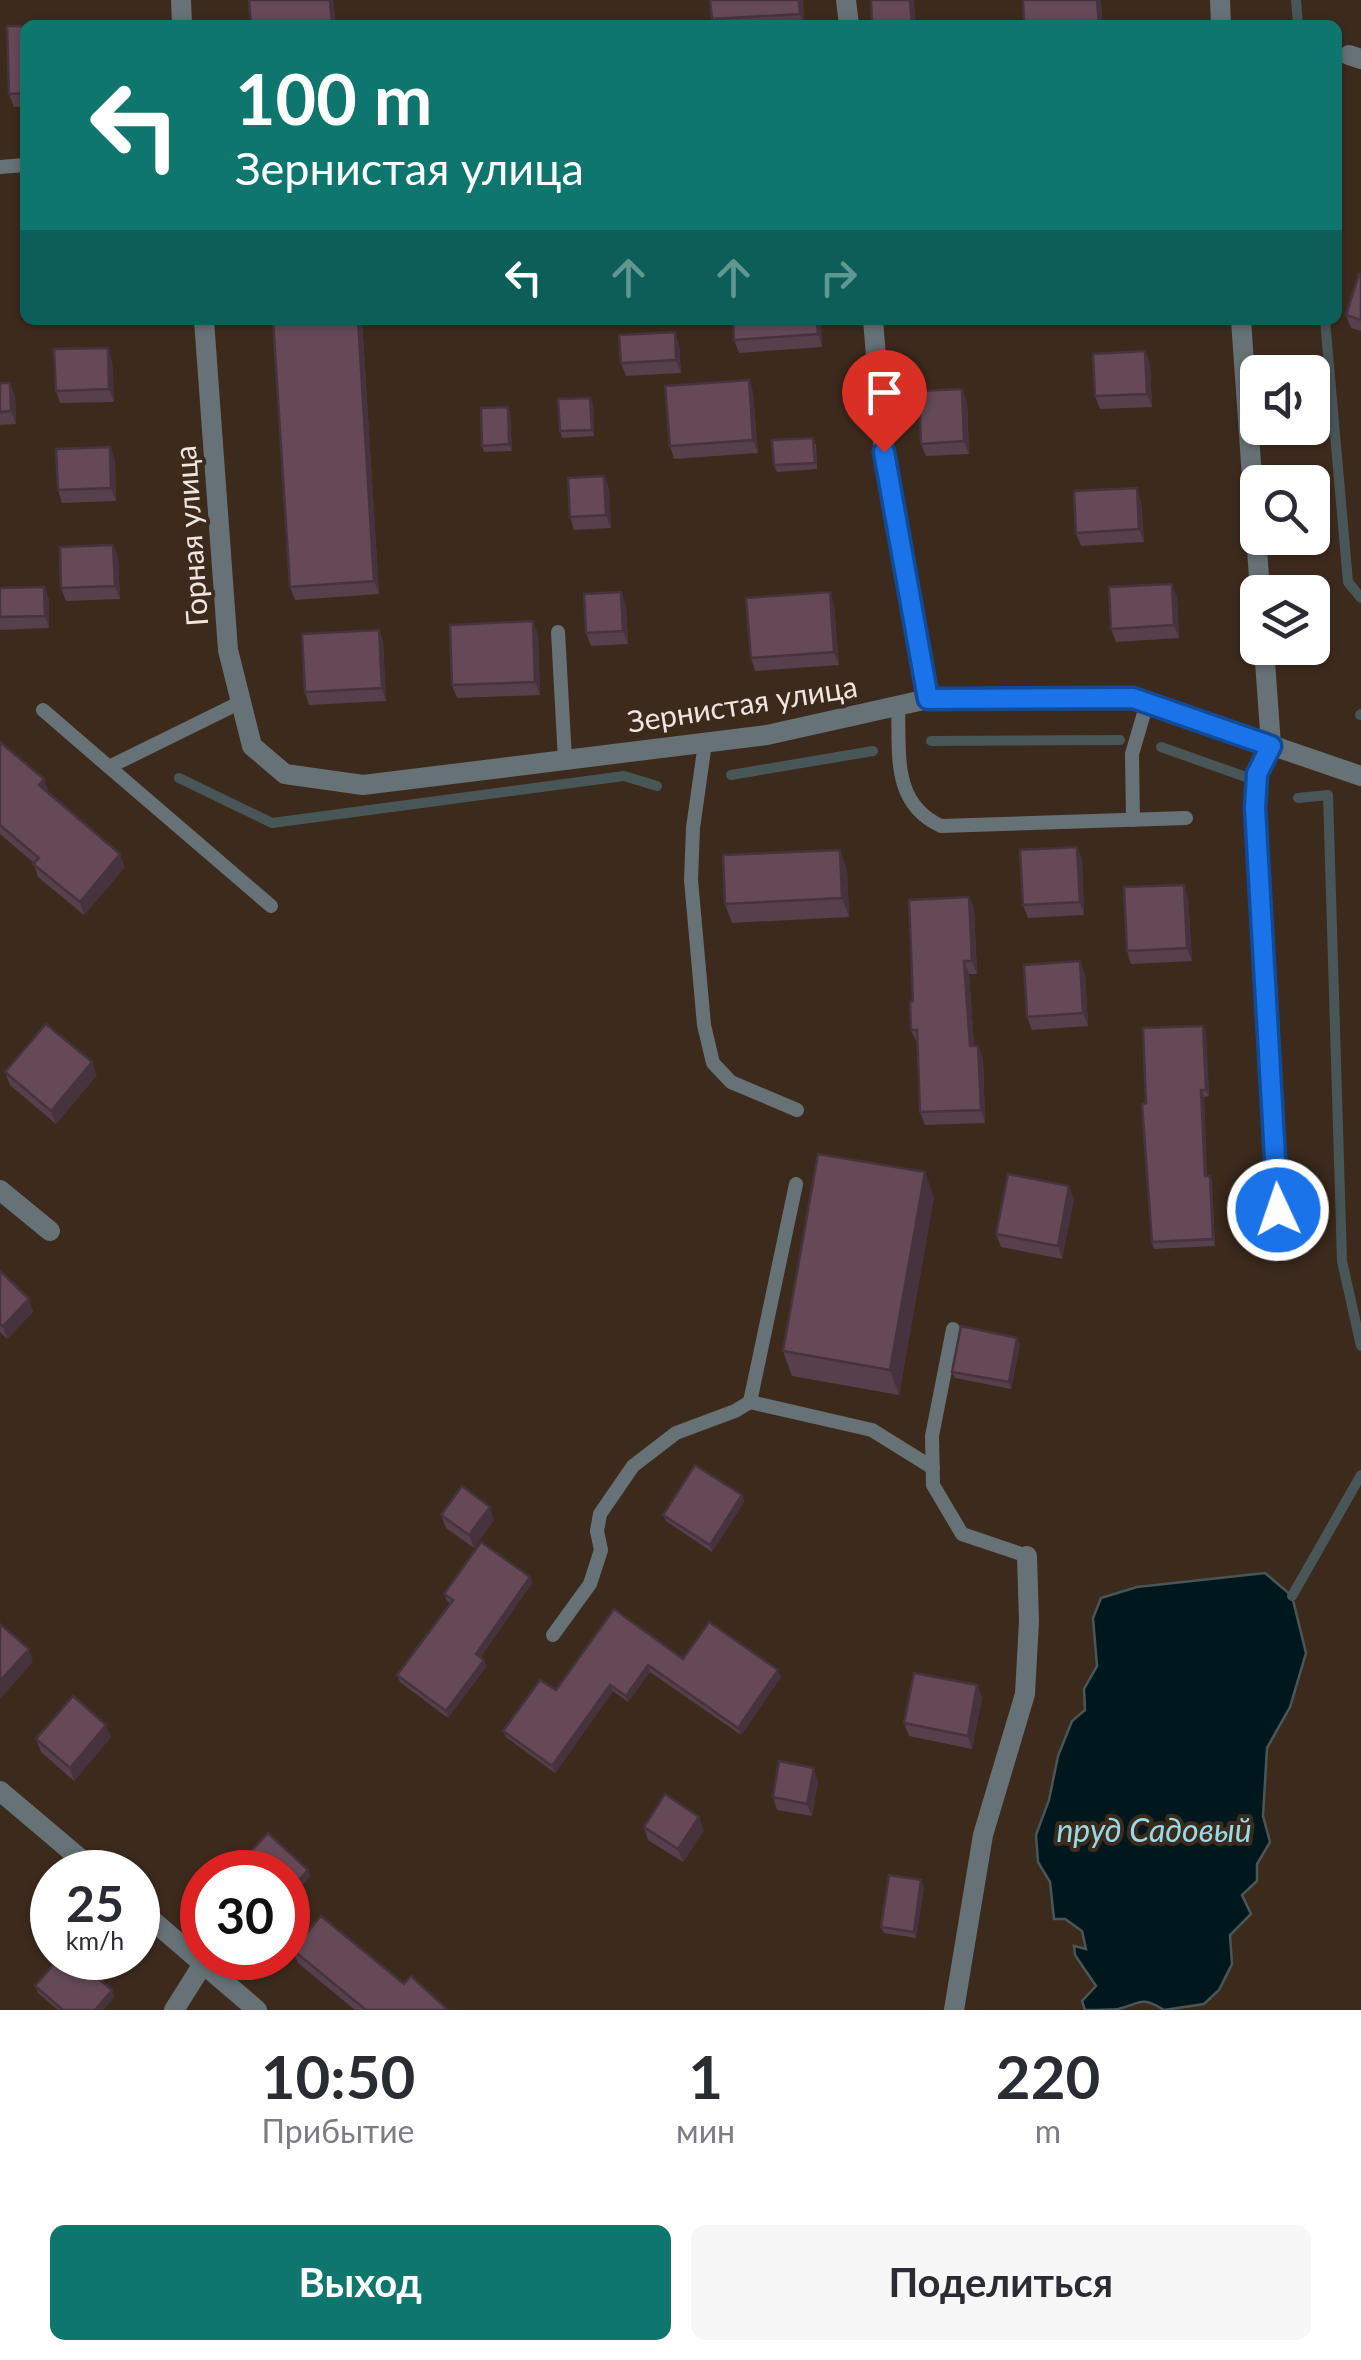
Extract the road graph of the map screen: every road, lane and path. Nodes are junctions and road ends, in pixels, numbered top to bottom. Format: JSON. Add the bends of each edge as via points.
{"nodes":[{"id":1,"x":204,"y":325,"type":"edge"},
{"id":2,"x":873,"y":325,"type":"edge"},
{"id":3,"x":1242,"y":325,"type":"edge"},
{"id":4,"x":1259,"y":575,"type":"edge"},
{"id":5,"x":558,"y":632,"type":"dead end"},
{"id":6,"x":1265,"y":665,"type":"edge"},
{"id":7,"x":928,"y":699,"type":"junction"},
{"id":8,"x":241,"y":702,"type":"junction"},
{"id":9,"x":1147,"y":703,"type":"junction"},
{"id":10,"x":898,"y":706,"type":"junction"},
{"id":11,"x":43,"y":710,"type":"dead end"},
{"id":12,"x":705,"y":743,"type":"junction"},
{"id":13,"x":252,"y":746,"type":"joint"},
{"id":14,"x":1271,"y":746,"type":"junction"},
{"id":15,"x":565,"y":760,"type":"junction"},
{"id":16,"x":109,"y":767,"type":"junction"},
{"id":17,"x":1361,"y":776,"type":"edge"},
{"id":18,"x":1186,"y":818,"type":"dead end"},
{"id":19,"x":1134,"y":820,"type":"junction"},
{"id":20,"x":271,"y":906,"type":"dead end"},
{"id":21,"x":797,"y":1110,"type":"dead end"},
{"id":22,"x":796,"y":1184,"type":"dead end"},
{"id":23,"x":0,"y":1190,"type":"edge"},
{"id":24,"x":50,"y":1231,"type":"dead end"},
{"id":25,"x":1280,"y":1247,"type":"dead end"},
{"id":26,"x":953,"y":1329,"type":"dead end"},
{"id":27,"x":750,"y":1402,"type":"junction"},
{"id":28,"x":932,"y":1468,"type":"junction"},
{"id":29,"x":1027,"y":1556,"type":"joint"},
{"id":30,"x":553,"y":1635,"type":"dead end"},
{"id":31,"x":0,"y":1791,"type":"edge"},
{"id":32,"x":70,"y":1850,"type":"edge"},
{"id":33,"x":160,"y":1927,"type":"edge"},
{"id":34,"x":180,"y":1944,"type":"edge"},
{"id":35,"x":193,"y":1980,"type":"edge"},
{"id":36,"x":222,"y":1980,"type":"edge"},
{"id":37,"x":174,"y":2010,"type":"edge"},
{"id":38,"x":257,"y":2010,"type":"edge"},
{"id":39,"x":954,"y":2010,"type":"edge"}],
"edges":[{"from":1,"to":8,"type":"street","name":"Горная улица","via":[[228,650]]},
{"from":2,"to":7,"type":"street","via":[[884,452]]},
{"from":3,"to":4,"type":"street"},
{"from":5,"to":15,"type":"lane"},
{"from":6,"to":14,"type":"street"},
{"from":7,"to":9,"type":"street","name":"Зернистая улица"},
{"from":7,"to":10,"type":"street","name":"Зернистая улица"},
{"from":8,"to":13,"type":"street","name":"Горная улица"},
{"from":8,"to":16,"type":"lane"},
{"from":9,"to":14,"type":"street","name":"Зернистая улица"},
{"from":9,"to":19,"type":"lane","via":[[1132,754]]},
{"from":10,"to":12,"type":"street","name":"Зернистая улица"},
{"from":10,"to":19,"type":"lane","via":[[901,776],[922,817],[941,826]]},
{"from":11,"to":16,"type":"lane"},
{"from":12,"to":15,"type":"street","name":"Зернистая улица"},
{"from":12,"to":21,"type":"lane","via":[[691,880],[713,1062],[731,1082]]},
{"from":13,"to":15,"type":"street","name":"Зернистая улица","via":[[286,774],[363,785]]},
{"from":14,"to":17,"type":"street","name":"Зернистая улица"},
{"from":14,"to":25,"type":"street","via":[[1257,774],[1255,808]]},
{"from":16,"to":20,"type":"lane"},
{"from":18,"to":19,"type":"lane"},
{"from":22,"to":27,"type":"lane"},
{"from":23,"to":24,"type":"street"},
{"from":26,"to":28,"type":"lane"},
{"from":27,"to":28,"type":"lane","via":[[872,1430]]},
{"from":27,"to":30,"type":"lane","via":[[676,1434],[633,1466],[600,1514],[602,1550],[590,1584]]},
{"from":28,"to":29,"type":"lane","via":[[933,1485],[962,1534]]},
{"from":29,"to":39,"type":"street","via":[[1024,1694],[983,1835]]},
{"from":31,"to":32,"type":"street"},
{"from":33,"to":34,"type":"street"},
{"from":35,"to":37,"type":"street"},
{"from":36,"to":38,"type":"street"}]}
